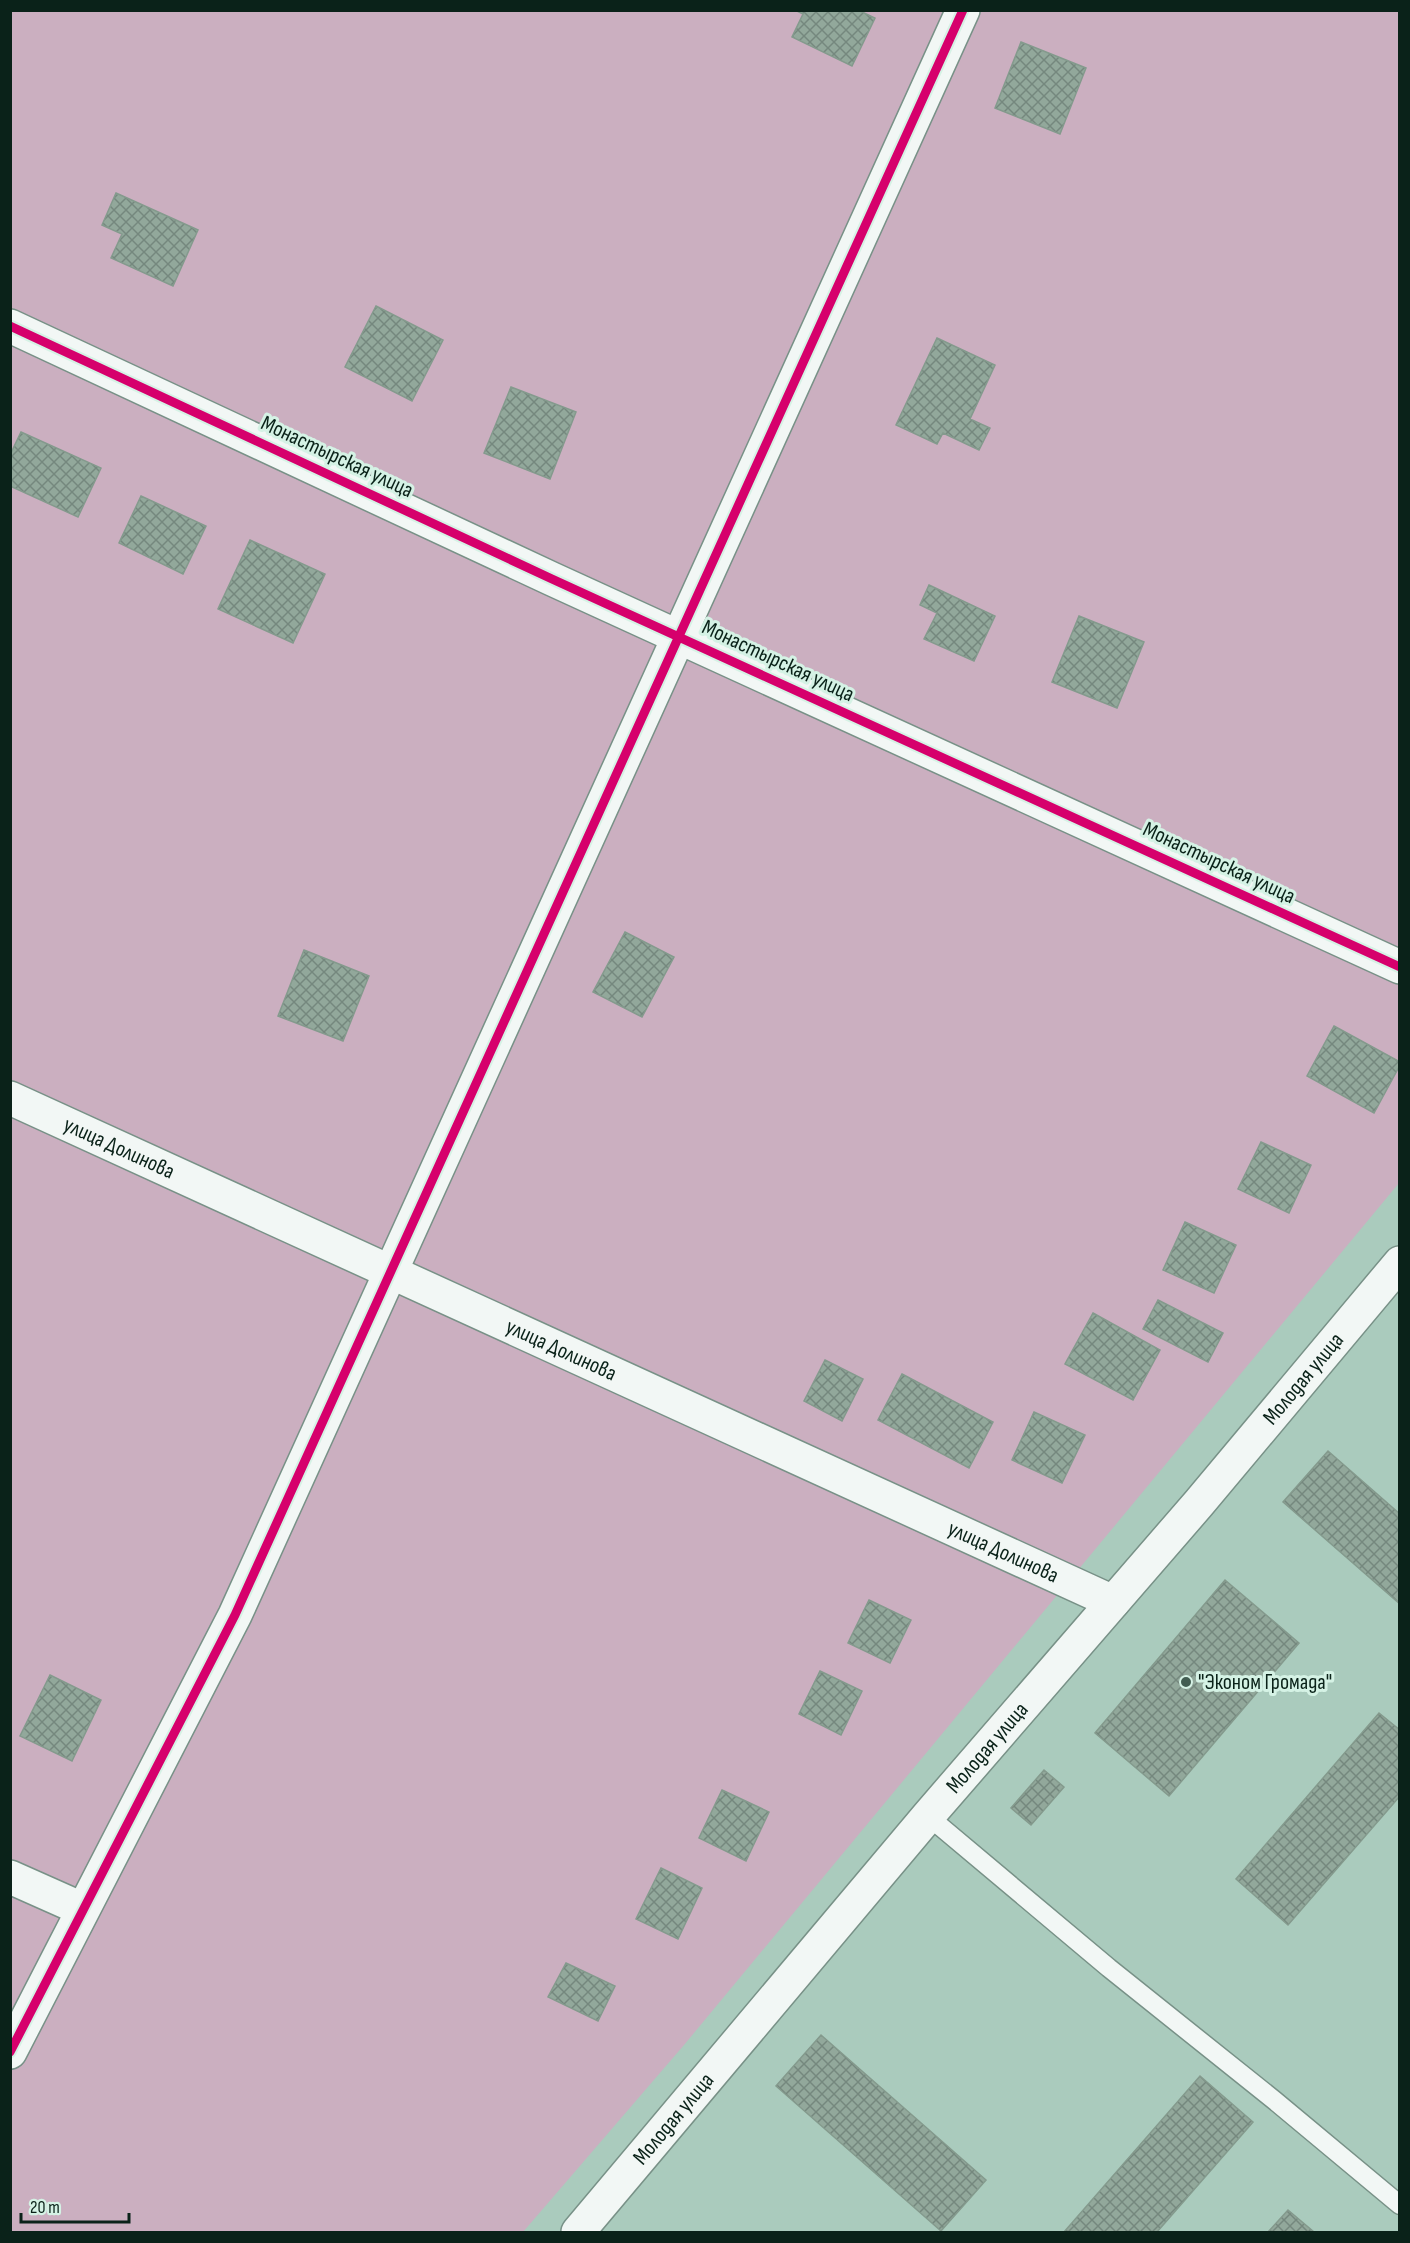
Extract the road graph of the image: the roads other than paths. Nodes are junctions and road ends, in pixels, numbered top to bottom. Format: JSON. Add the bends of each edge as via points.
{"nodes":[{"id":1,"x":963,"y":10,"type":"edge"},
{"id":2,"x":10,"y":326,"type":"edge"},
{"id":3,"x":678,"y":637,"type":"junction"},
{"id":4,"x":1400,"y":967,"type":"edge"},
{"id":5,"x":10,"y":1098,"type":"edge"},
{"id":6,"x":1400,"y":1263,"type":"edge"},
{"id":7,"x":391,"y":1271,"type":"junction"},
{"id":8,"x":1113,"y":1602,"type":"junction"},
{"id":9,"x":928,"y":1816,"type":"junction"},
{"id":10,"x":10,"y":1877,"type":"edge"},
{"id":11,"x":82,"y":1909,"type":"junction"},
{"id":12,"x":10,"y":2052,"type":"edge"},
{"id":13,"x":1400,"y":2205,"type":"edge"},
{"id":14,"x":578,"y":2232,"type":"edge"}],
"edges":[{"from":1,"to":3,"type":"street"},
{"from":2,"to":3,"type":"street","name":"Монастырская улица"},
{"from":3,"to":4,"type":"street","name":"Монастырская улица"},
{"from":3,"to":7,"type":"street"},
{"from":5,"to":7,"type":"street","name":"улица Долинова"},
{"from":6,"to":8,"type":"street","name":"Молодая улица"},
{"from":7,"to":8,"type":"street","name":"улица Долинова"},
{"from":7,"to":11,"type":"street","via":[[235,1616]]},
{"from":8,"to":9,"type":"street","name":"Молодая улица"},
{"from":9,"to":13,"type":"lane"},
{"from":9,"to":14,"type":"street","name":"Молодая улица"},
{"from":10,"to":11,"type":"street"},
{"from":11,"to":12,"type":"street"}]}
